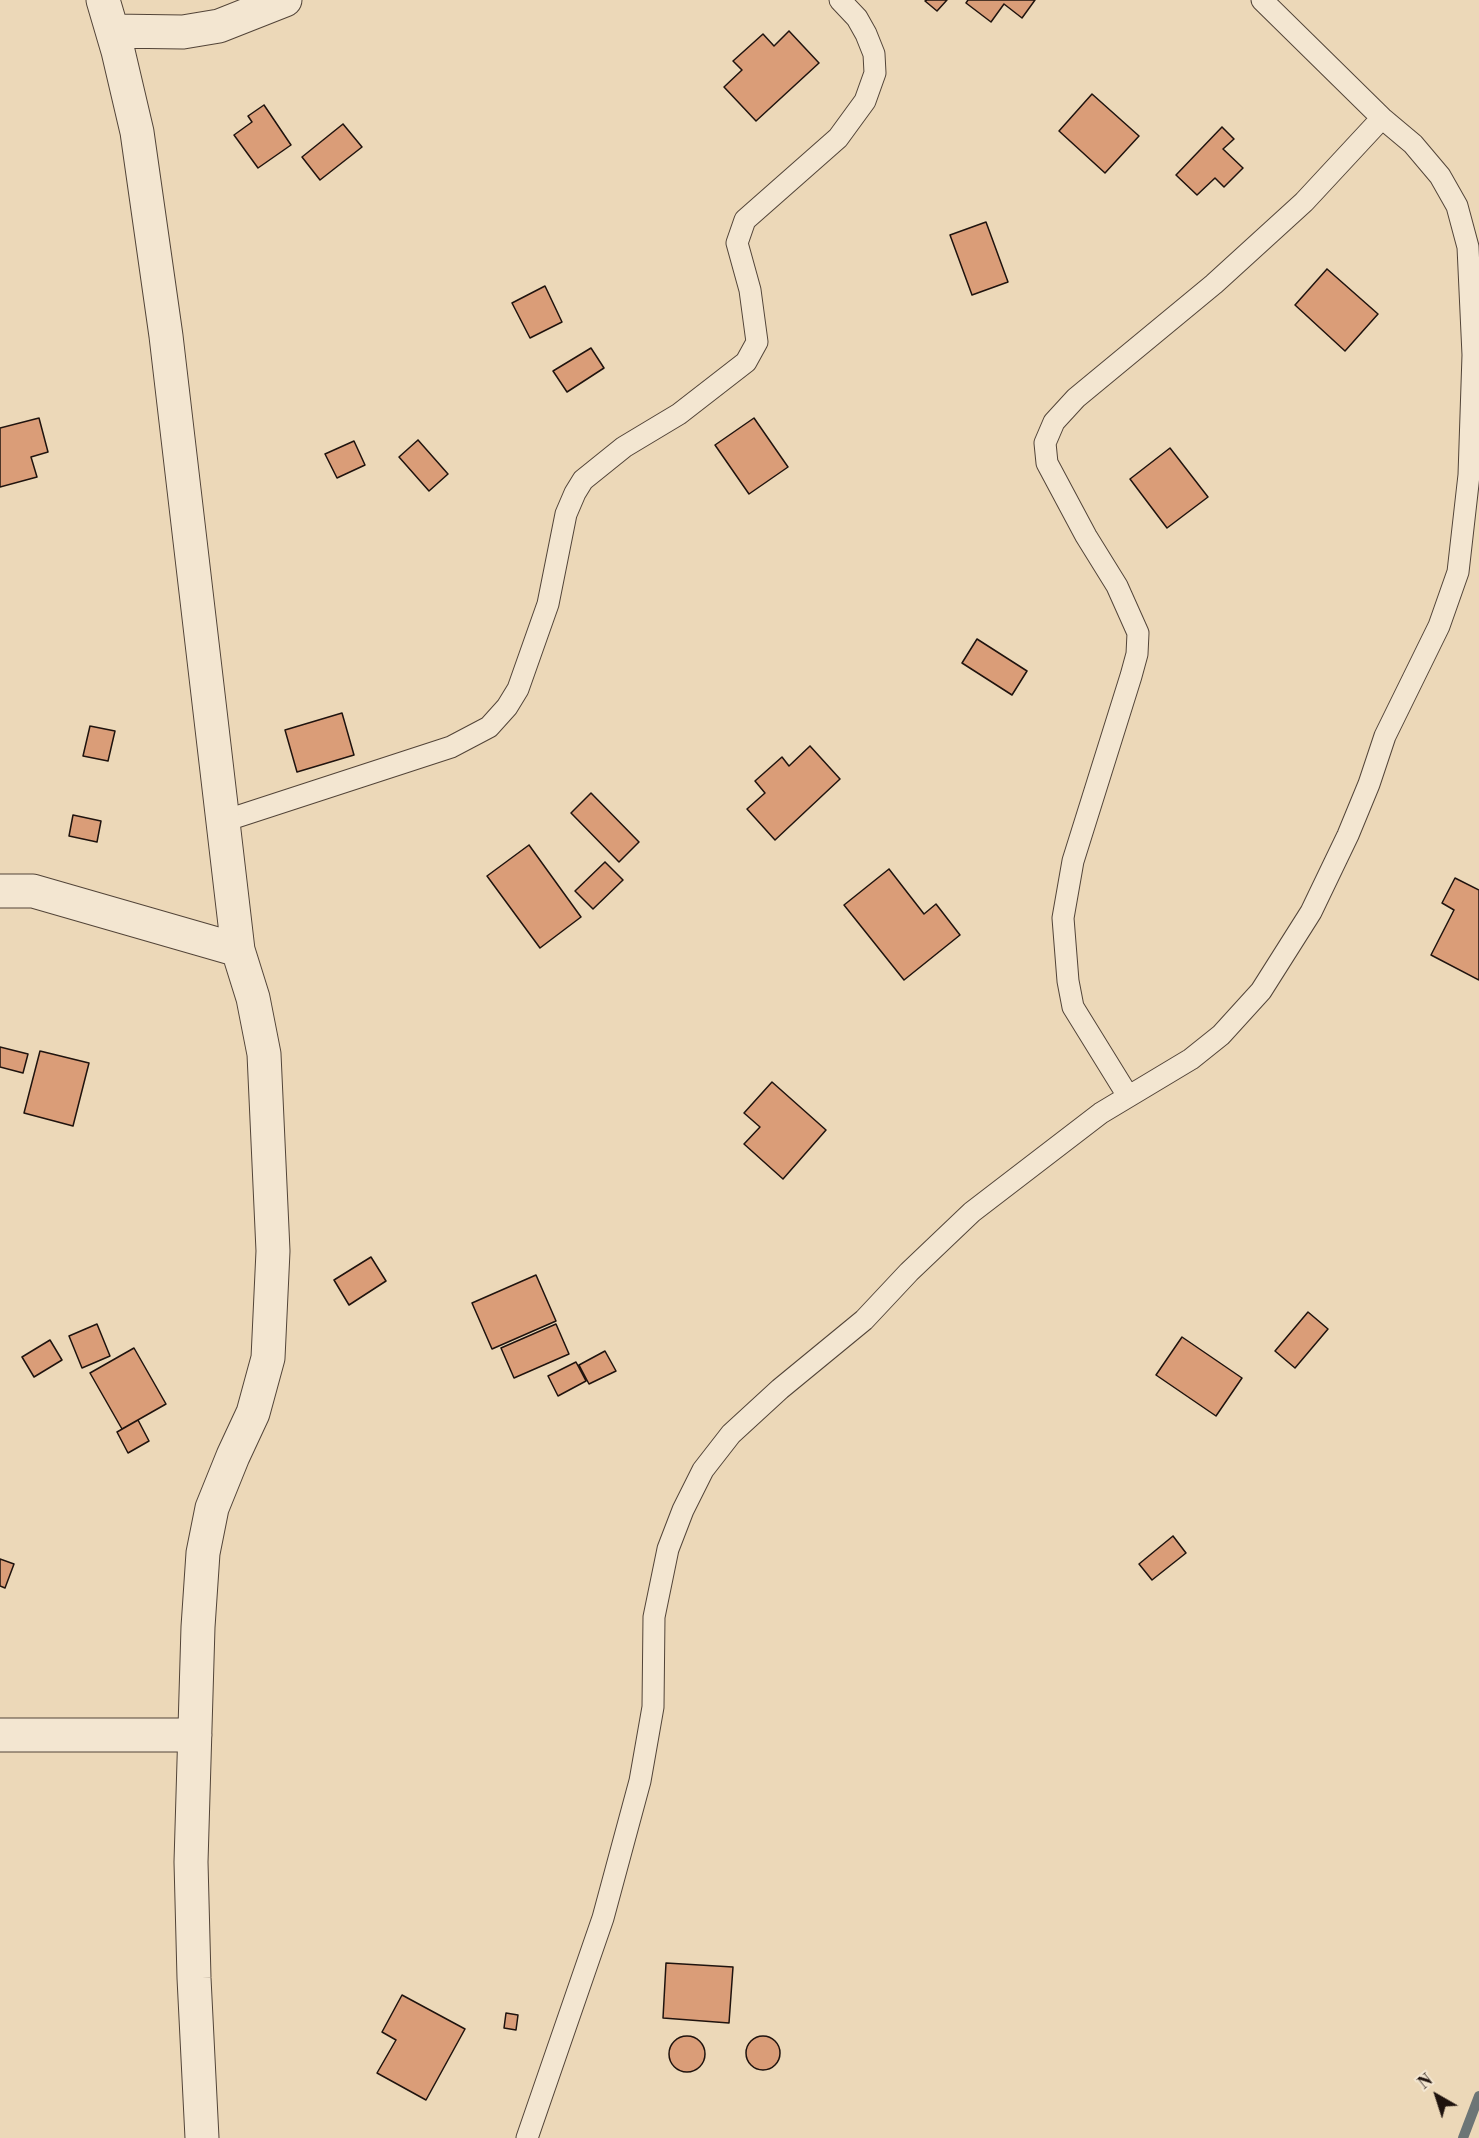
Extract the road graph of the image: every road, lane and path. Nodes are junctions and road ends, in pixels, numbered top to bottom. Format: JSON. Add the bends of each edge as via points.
{"nodes":[{"id":1,"x":103,"y":0,"type":"edge"},
{"id":2,"x":285,"y":0,"type":"edge"},
{"id":3,"x":840,"y":0,"type":"edge"},
{"id":4,"x":1262,"y":0,"type":"edge"},
{"id":5,"x":113,"y":31,"type":"junction"},
{"id":6,"x":1382,"y":118,"type":"junction"},
{"id":7,"x":224,"y":821,"type":"junction"},
{"id":8,"x":0,"y":891,"type":"edge"},
{"id":9,"x":238,"y":950,"type":"junction"},
{"id":10,"x":1128,"y":1096,"type":"junction"},
{"id":11,"x":0,"y":1735,"type":"edge"},
{"id":12,"x":195,"y":1735,"type":"junction"},
{"id":13,"x":202,"y":2138,"type":"edge"},
{"id":14,"x":527,"y":2138,"type":"edge"}],
"edges":[{"from":1,"to":5,"type":"street"},
{"from":2,"to":5,"type":"street","via":[[210,28],[183,32]]},
{"from":3,"to":7,"type":"lane","via":[[866,34],[875,73],[865,101],[838,138],[745,220],[737,243],[750,290],[757,342],[746,362],[680,414],[624,447],[583,480],[566,514],[548,604],[518,689],[507,707],[489,727],[451,747]]},
{"from":4,"to":6,"type":"lane"},
{"from":5,"to":7,"type":"street","via":[[137,132],[166,336]]},
{"from":6,"to":10,"type":"lane","via":[[1413,144],[1440,176],[1457,207],[1468,246],[1473,355],[1469,475],[1458,572],[1438,626],[1385,736],[1348,835],[1311,912],[1261,991],[1221,1035],[1191,1059]]},
{"from":6,"to":10,"type":"lane","via":[[1304,202],[1214,284],[1076,398],[1054,422],[1045,443],[1047,462],[1117,586],[1138,633],[1131,676],[1073,861],[1063,918],[1073,1007]]},
{"from":7,"to":9,"type":"street"},
{"from":8,"to":9,"type":"street","via":[[33,891]]},
{"from":9,"to":12,"type":"street","via":[[264,1054],[273,1251],[268,1358],[253,1413],[212,1508],[203,1553]]},
{"from":10,"to":14,"type":"lane","via":[[972,1212],[864,1320],[731,1434],[704,1470],[668,1549],[654,1617],[652,1707],[640,1780],[603,1918]]},
{"from":11,"to":12,"type":"street"},
{"from":12,"to":13,"type":"street","via":[[190,1862]]}]}
